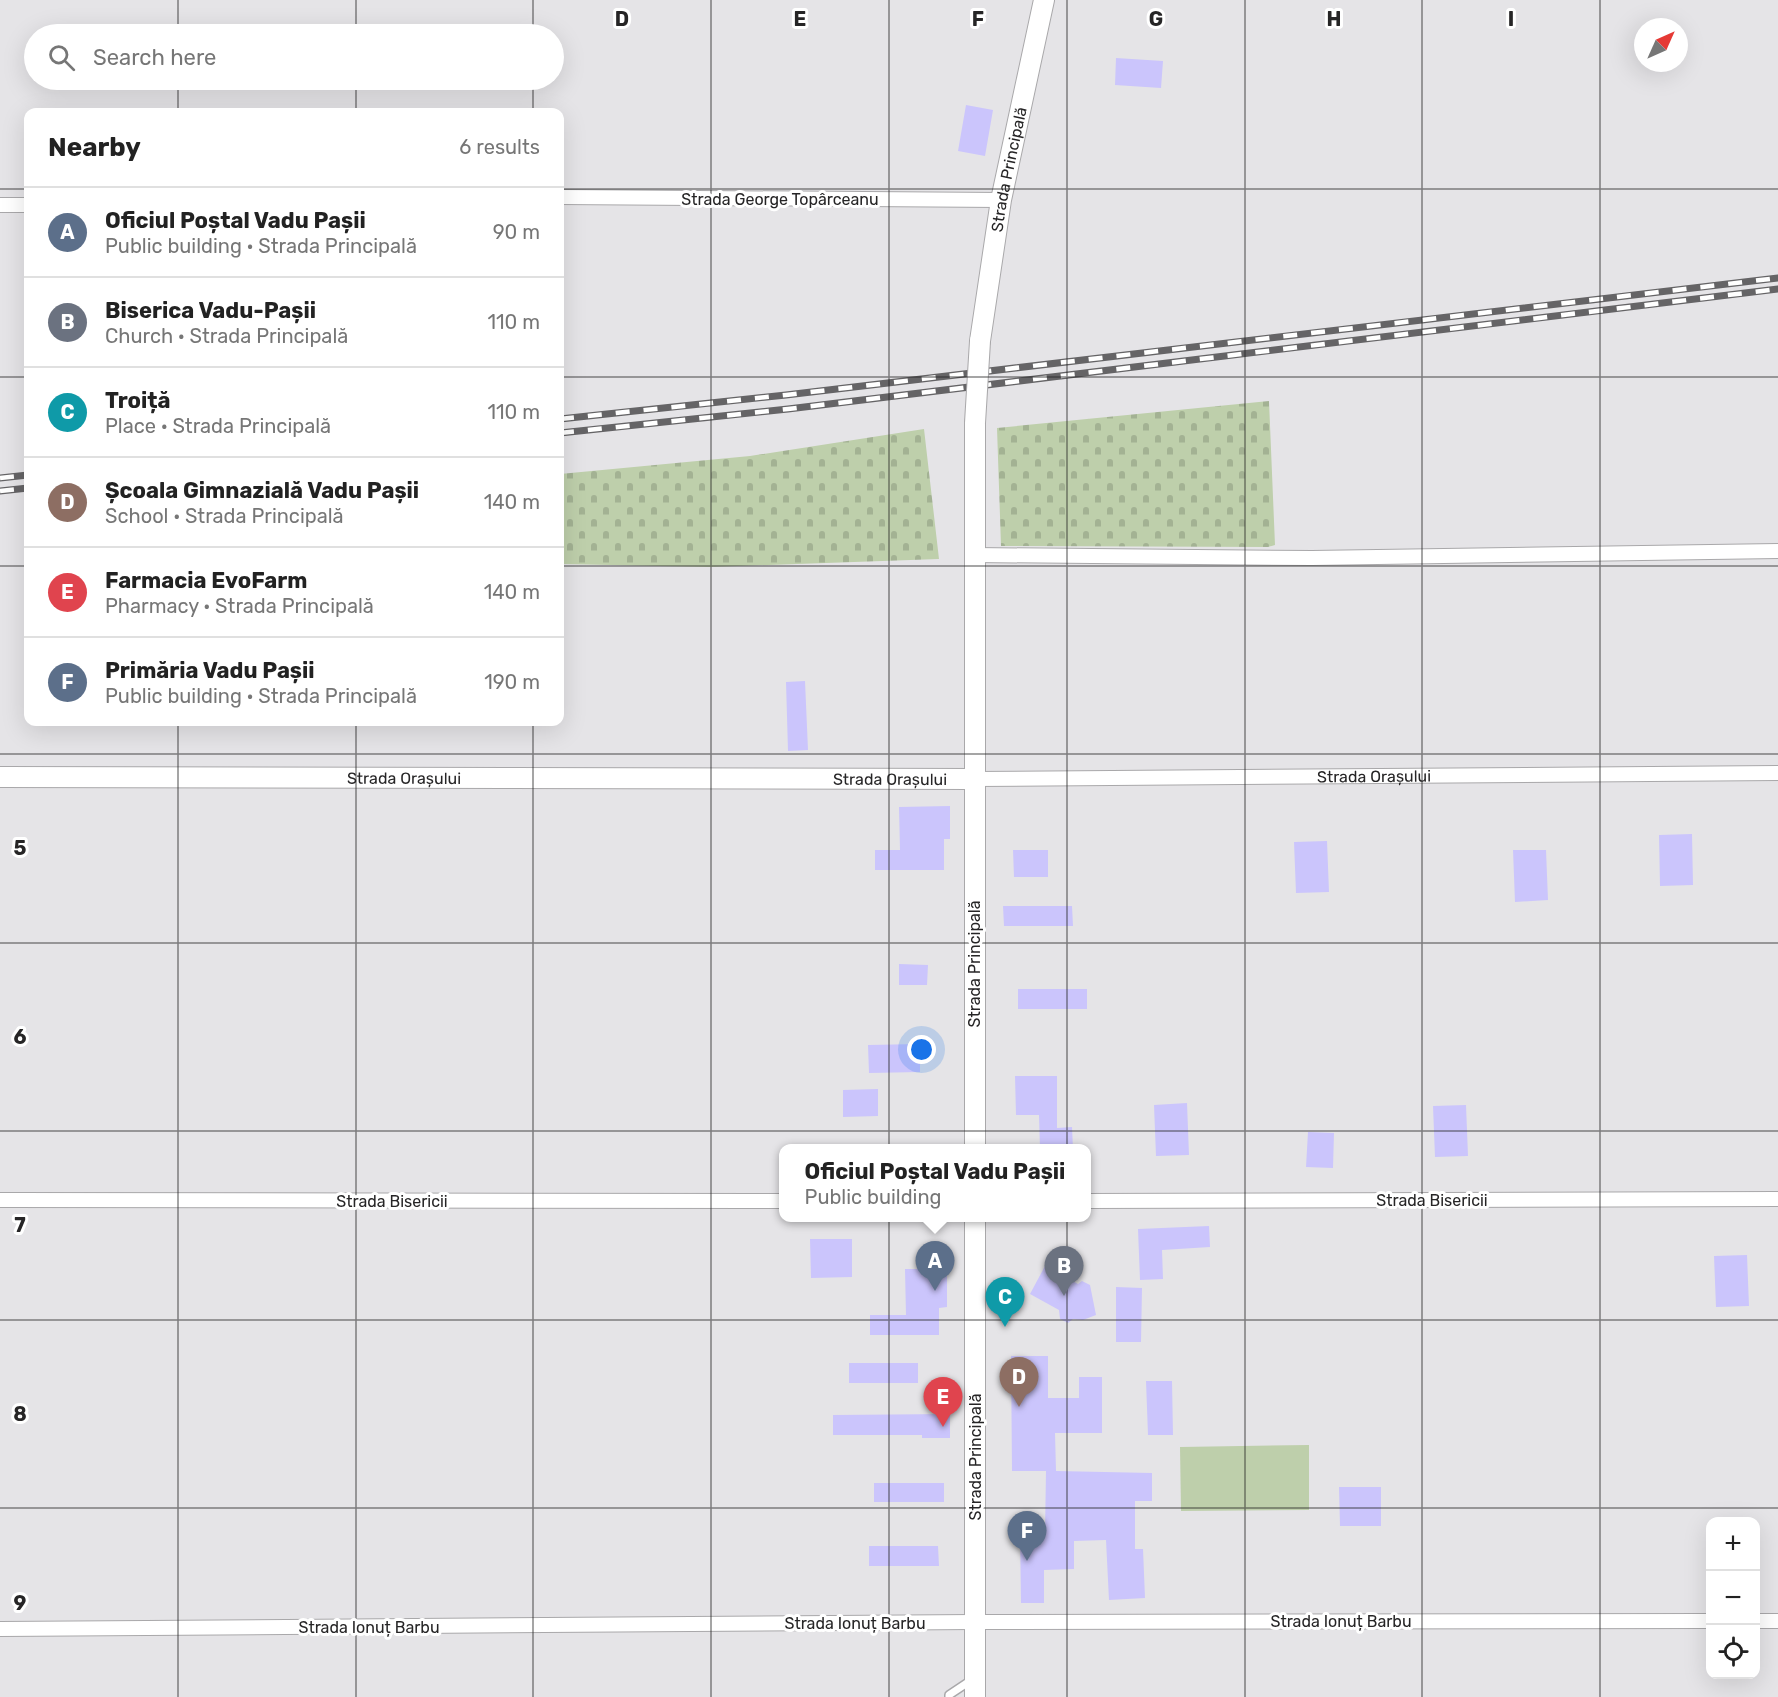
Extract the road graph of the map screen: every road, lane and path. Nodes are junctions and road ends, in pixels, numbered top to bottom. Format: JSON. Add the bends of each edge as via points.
{"nodes":[{"id":1,"x":1044,"y":0,"type":"edge"},
{"id":2,"x":564,"y":197,"type":"edge"},
{"id":3,"x":1001,"y":200,"type":"junction"},
{"id":4,"x":0,"y":205,"type":"edge"},
{"id":5,"x":24,"y":205,"type":"edge"},
{"id":6,"x":1778,"y":551,"type":"edge"},
{"id":7,"x":974,"y":555,"type":"junction"},
{"id":8,"x":1778,"y":773,"type":"edge"},
{"id":9,"x":0,"y":777,"type":"edge"},
{"id":10,"x":974,"y":779,"type":"junction"},
{"id":11,"x":975,"y":1144,"type":"edge"},
{"id":12,"x":1778,"y":1199,"type":"edge"},
{"id":13,"x":0,"y":1200,"type":"edge"},
{"id":14,"x":779,"y":1201,"type":"edge"},
{"id":15,"x":1091,"y":1201,"type":"edge"},
{"id":16,"x":975,"y":1222,"type":"edge"},
{"id":17,"x":1706,"y":1621,"type":"edge"},
{"id":18,"x":1760,"y":1621,"type":"edge"},
{"id":19,"x":1778,"y":1621,"type":"edge"},
{"id":20,"x":975,"y":1622,"type":"junction"},
{"id":21,"x":0,"y":1629,"type":"edge"},
{"id":22,"x":975,"y":1687,"type":"edge"},
{"id":23,"x":949,"y":1697,"type":"edge"}],
"edges":[{"from":1,"to":3,"type":"main road","name":"Strada Principală"},
{"from":2,"to":3,"type":"street","name":"Strada George Topârceanu"},
{"from":3,"to":7,"type":"main road","name":"Strada Principală","bridge":true,"via":[[980,341]]},
{"from":4,"to":5,"type":"street"},
{"from":6,"to":7,"type":"street","via":[[1312,558]]},
{"from":7,"to":10,"type":"main road","name":"Strada Principală"},
{"from":8,"to":10,"type":"street","name":"Strada Orașului"},
{"from":9,"to":10,"type":"main road","name":"Strada Orașului"},
{"from":10,"to":11,"type":"main road","name":"Strada Principală"},
{"from":12,"to":15,"type":"street","name":"Strada Bisericii"},
{"from":13,"to":14,"type":"street","name":"Strada Bisericii"},
{"from":16,"to":20,"type":"main road","name":"Strada Principală"},
{"from":17,"to":20,"type":"street","name":"Strada Ionuț Barbu"},
{"from":18,"to":19,"type":"street"},
{"from":20,"to":21,"type":"street","name":"Strada Ionuț Barbu"},
{"from":20,"to":22,"type":"main road","name":"Strada Principală"},
{"from":22,"to":23,"type":"lane"}]}
